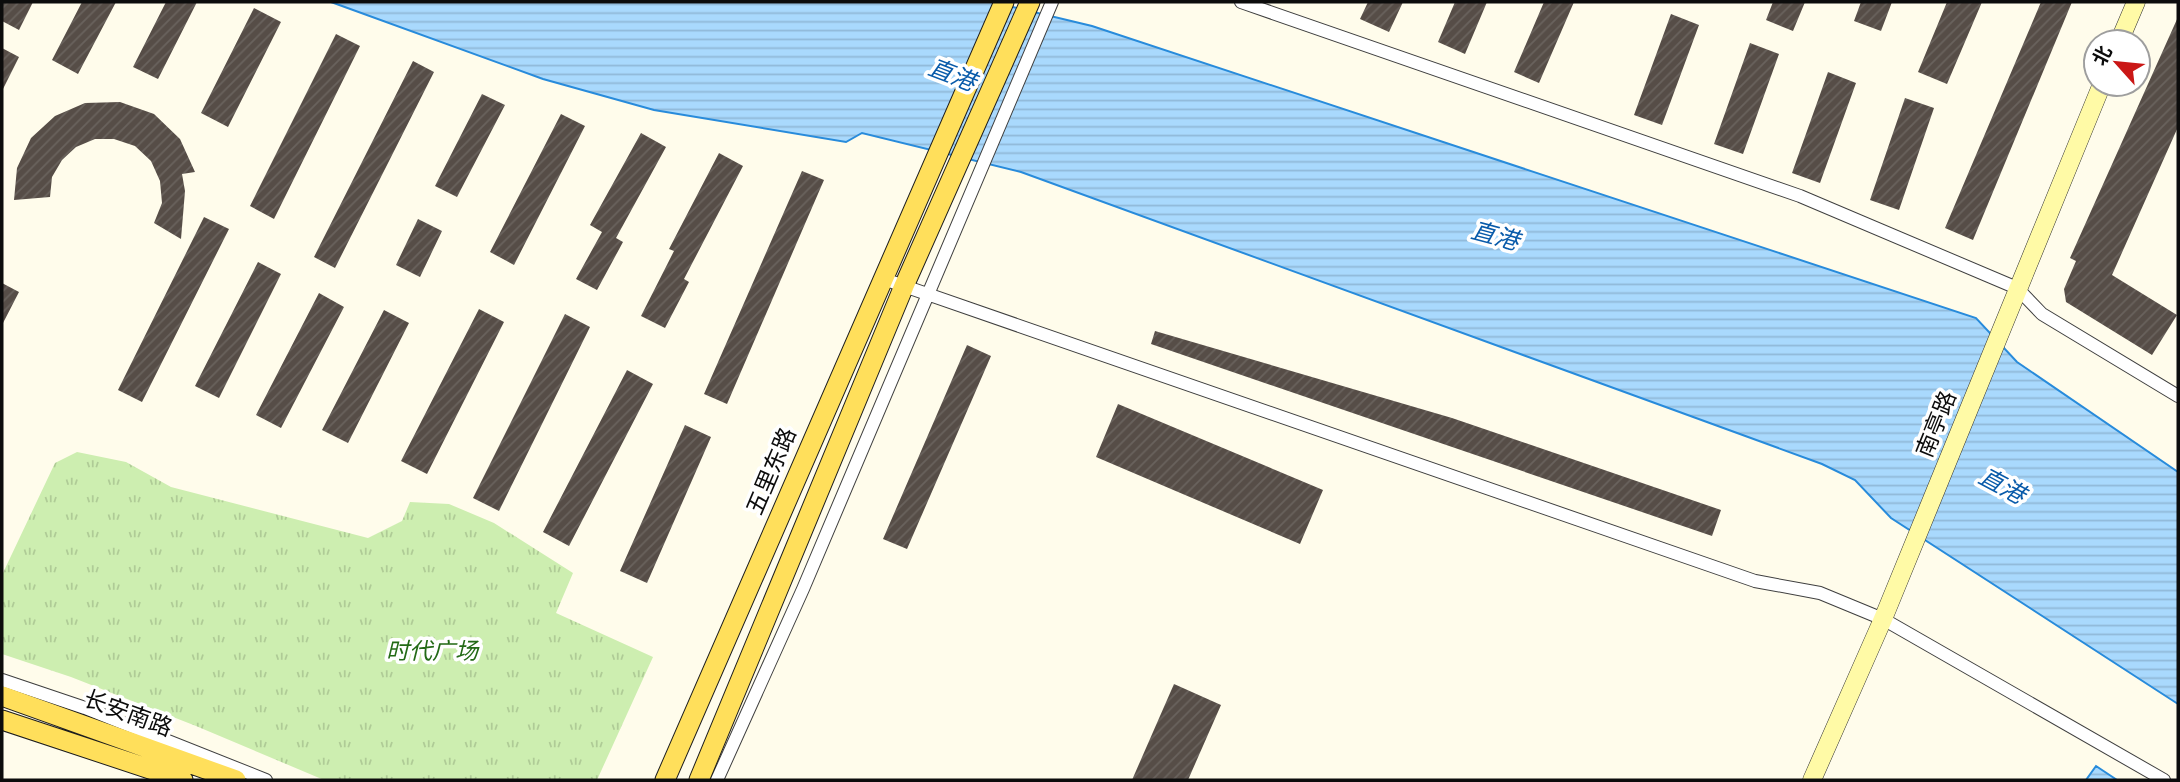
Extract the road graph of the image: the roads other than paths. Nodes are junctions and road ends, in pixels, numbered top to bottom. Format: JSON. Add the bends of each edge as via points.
{"nodes":[{"id":1,"x":1004,"y":2,"type":"edge"},
{"id":2,"x":1030,"y":2,"type":"edge"},
{"id":3,"x":1052,"y":2,"type":"edge"},
{"id":4,"x":1241,"y":2,"type":"edge"},
{"id":5,"x":2136,"y":2,"type":"edge"},
{"id":6,"x":2125,"y":28,"type":"edge"},
{"id":7,"x":2096,"y":98,"type":"edge"},
{"id":8,"x":881,"y":278,"type":"junction"},
{"id":9,"x":904,"y":286,"type":"junction"},
{"id":10,"x":2017,"y":289,"type":"junction"},
{"id":11,"x":929,"y":295,"type":"junction"},
{"id":12,"x":2178,"y":396,"type":"edge"},
{"id":13,"x":1883,"y":619,"type":"junction"},
{"id":14,"x":2,"y":680,"type":"edge"},
{"id":15,"x":2,"y":696,"type":"edge"},
{"id":16,"x":2,"y":720,"type":"edge"},
{"id":17,"x":183,"y":780,"type":"edge"},
{"id":18,"x":236,"y":780,"type":"edge"},
{"id":19,"x":266,"y":780,"type":"edge"},
{"id":20,"x":665,"y":780,"type":"edge"},
{"id":21,"x":699,"y":780,"type":"edge"},
{"id":22,"x":717,"y":780,"type":"edge"},
{"id":23,"x":1812,"y":780,"type":"edge"},
{"id":24,"x":2164,"y":780,"type":"edge"}],
"edges":[{"from":1,"to":8,"type":"main road","name":"五里东路"},
{"from":2,"to":9,"type":"main road"},
{"from":3,"to":11,"type":"street"},
{"from":4,"to":10,"type":"street","via":[[1800,196]]},
{"from":5,"to":6,"type":"street"},
{"from":7,"to":10,"type":"street","name":"南亭路"},
{"from":8,"to":9,"type":"street"},
{"from":8,"to":20,"type":"main road","name":"五里东路"},
{"from":9,"to":11,"type":"street"},
{"from":9,"to":21,"type":"main road"},
{"from":10,"to":12,"type":"street","via":[[2042,314]]},
{"from":10,"to":13,"type":"street","name":"南亭路"},
{"from":11,"to":13,"type":"street","via":[[1755,581],[1820,593]]},
{"from":11,"to":22,"type":"street"},
{"from":13,"to":23,"type":"street","name":"南亭路"},
{"from":13,"to":24,"type":"street"},
{"from":14,"to":19,"type":"street"},
{"from":15,"to":18,"type":"main road","name":"长安南路"},
{"from":16,"to":17,"type":"main road","name":"长安南路"}]}
